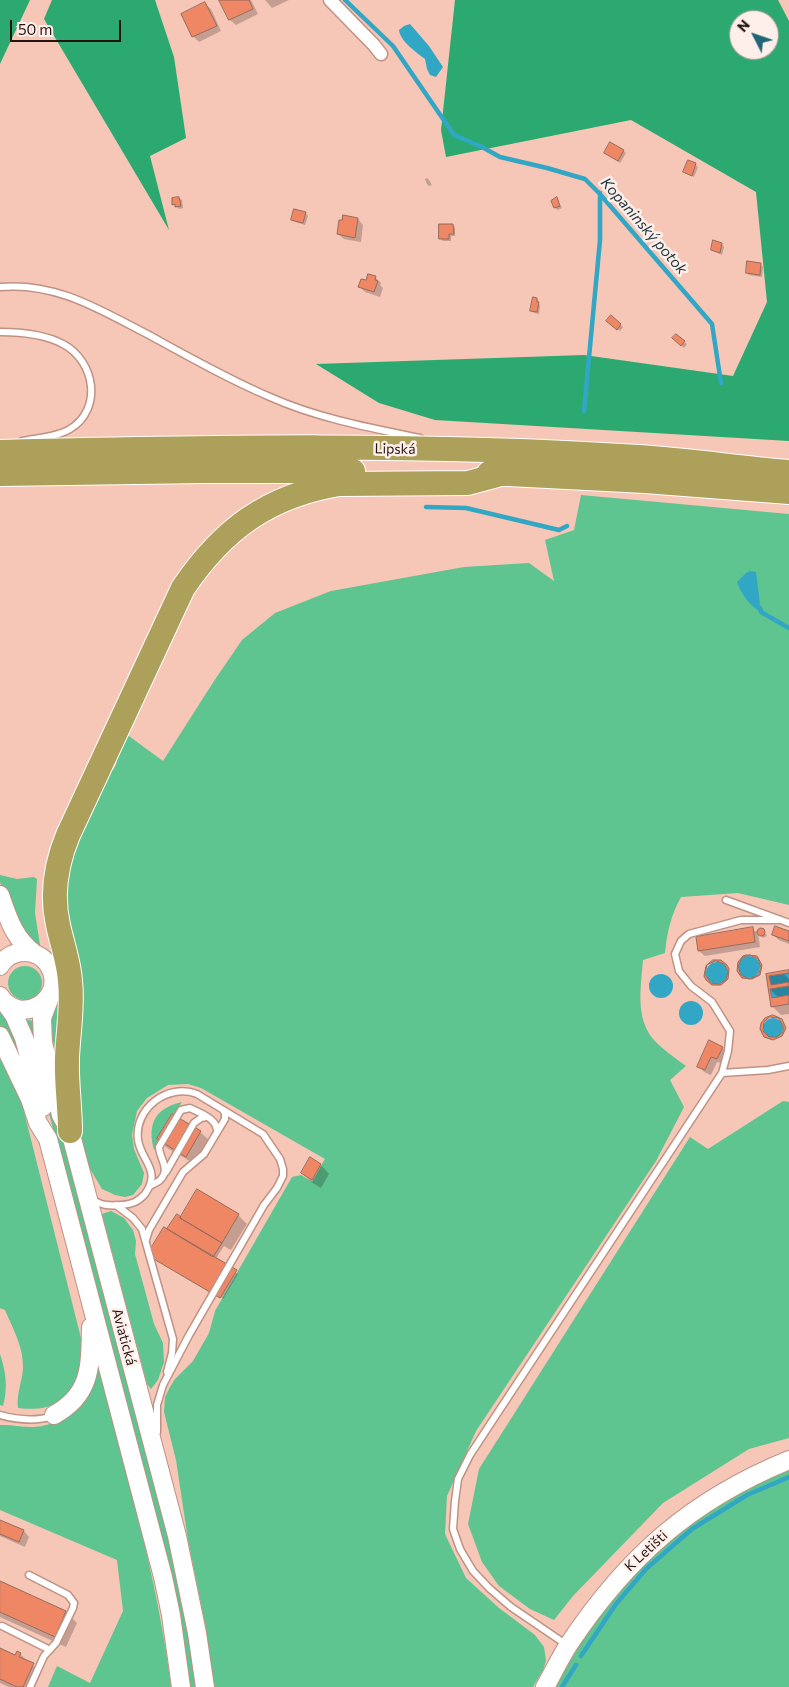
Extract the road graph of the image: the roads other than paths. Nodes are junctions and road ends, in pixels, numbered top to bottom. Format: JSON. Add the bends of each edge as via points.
{"nodes":[{"id":1,"x":330,"y":0,"type":"edge"},
{"id":2,"x":382,"y":54,"type":"dead end"},
{"id":3,"x":0,"y":287,"type":"edge"},
{"id":4,"x":0,"y":332,"type":"edge"},
{"id":5,"x":428,"y":439,"type":"dead end"},
{"id":6,"x":447,"y":442,"type":"dead end"},
{"id":7,"x":0,"y":446,"type":"edge"},
{"id":8,"x":8,"y":446,"type":"edge"},
{"id":9,"x":504,"y":462,"type":"junction"},
{"id":10,"x":789,"y":472,"type":"edge"},
{"id":11,"x":0,"y":474,"type":"edge"},
{"id":12,"x":789,"y":492,"type":"edge"},
{"id":13,"x":104,"y":759,"type":"junction"},
{"id":14,"x":0,"y":895,"type":"edge"},
{"id":15,"x":726,"y":900,"type":"dead end"},
{"id":16,"x":778,"y":920,"type":"junction"},
{"id":17,"x":789,"y":923,"type":"edge"},
{"id":18,"x":35,"y":954,"type":"junction"},
{"id":19,"x":0,"y":966,"type":"edge"},
{"id":20,"x":53,"y":983,"type":"junction"},
{"id":21,"x":1,"y":997,"type":"edge"},
{"id":22,"x":0,"y":1036,"type":"edge"},
{"id":23,"x":789,"y":1066,"type":"edge"},
{"id":24,"x":722,"y":1072,"type":"junction"},
{"id":25,"x":222,"y":1109,"type":"junction"},
{"id":26,"x":207,"y":1117,"type":"junction"},
{"id":27,"x":70,"y":1131,"type":"junction"},
{"id":28,"x":217,"y":1133,"type":"junction"},
{"id":29,"x":48,"y":1139,"type":"junction"},
{"id":30,"x":164,"y":1174,"type":"junction"},
{"id":31,"x":148,"y":1188,"type":"junction"},
{"id":32,"x":86,"y":1190,"type":"junction"},
{"id":33,"x":116,"y":1205,"type":"junction"},
{"id":34,"x":146,"y":1244,"type":"junction"},
{"id":35,"x":92,"y":1304,"type":"junction"},
{"id":36,"x":163,"y":1385,"type":"junction"},
{"id":37,"x":0,"y":1415,"type":"edge"},
{"id":38,"x":54,"y":1415,"type":"joint"},
{"id":39,"x":156,"y":1456,"type":"junction"},
{"id":40,"x":789,"y":1460,"type":"edge"},
{"id":41,"x":29,"y":1575,"type":"dead end"},
{"id":42,"x":2,"y":1626,"type":"dead end"},
{"id":43,"x":568,"y":1646,"type":"junction"},
{"id":44,"x":50,"y":1650,"type":"junction"},
{"id":45,"x":30,"y":1687,"type":"edge"},
{"id":46,"x":181,"y":1687,"type":"edge"},
{"id":47,"x":205,"y":1687,"type":"edge"},
{"id":48,"x":545,"y":1687,"type":"edge"}],
"edges":[{"from":1,"to":2,"type":"street"},
{"from":3,"to":5,"type":"lane","via":[[25,286],[64,294],[96,307],[272,398],[316,413]]},
{"from":4,"to":8,"type":"lane","via":[[36,335],[63,344],[79,357],[91,382],[90,403],[74,426],[60,433]]},
{"from":6,"to":9,"type":"lane"},
{"from":7,"to":8,"type":"lane"},
{"from":8,"to":9,"type":"highway","name":"Lipská","via":[[277,448]]},
{"from":9,"to":10,"type":"highway","name":"Lipská","via":[[641,457]]},
{"from":9,"to":11,"type":"highway","name":"Lipská"},
{"from":9,"to":12,"type":"highway","name":"Lipská","via":[[645,481]]},
{"from":9,"to":13,"type":"highway","via":[[468,482],[355,483],[320,488],[286,498],[235,528],[208,555],[183,588]]},
{"from":13,"to":20,"type":"highway","via":[[75,798],[45,870],[41,917]]},
{"from":13,"to":27,"type":"highway","via":[[61,851],[55,881],[58,922],[70,982],[66,1072]]},
{"from":14,"to":18,"type":"main road","via":[[14,933]]},
{"from":15,"to":16,"type":"lane"},
{"from":16,"to":17,"type":"lane"},
{"from":16,"to":24,"type":"lane","via":[[740,920],[689,934],[681,941],[675,954],[679,971],[691,986],[712,1002],[730,1031]]},
{"from":18,"to":19,"type":"main road","via":[[18,952]]},
{"from":18,"to":20,"type":"main road","via":[[45,960]]},
{"from":20,"to":21,"type":"main road","via":[[42,1004],[29,1009],[16,1008]]},
{"from":20,"to":27,"type":"main road","name":"Aviatická","via":[[44,1010],[42,1033],[61,1115]]},
{"from":21,"to":29,"type":"main road","via":[[14,1015],[24,1038],[46,1118]]},
{"from":22,"to":29,"type":"main road","name":"Aviatická"},
{"from":23,"to":24,"type":"lane"},
{"from":24,"to":43,"type":"lane","via":[[487,1429],[458,1479],[453,1529],[473,1571],[511,1607]]},
{"from":25,"to":28,"type":"lane","via":[[226,1116]]},
{"from":25,"to":31,"type":"lane","via":[[184,1090],[162,1096],[152,1104],[140,1123],[138,1140],[150,1169]]},
{"from":25,"to":36,"type":"lane","via":[[263,1134],[280,1159],[283,1176]]},
{"from":26,"to":28,"type":"lane","via":[[216,1124]]},
{"from":26,"to":30,"type":"lane","via":[[194,1123]]},
{"from":26,"to":30,"type":"lane","via":[[190,1108],[184,1108],[178,1114],[159,1147]]},
{"from":27,"to":32,"type":"main road","name":"Aviatická"},
{"from":28,"to":34,"type":"lane","via":[[204,1154],[183,1172],[149,1230]]},
{"from":29,"to":35,"type":"main road","name":"Aviatická"},
{"from":30,"to":31,"type":"lane"},
{"from":31,"to":33,"type":"lane","via":[[136,1202]]},
{"from":32,"to":33,"type":"lane","via":[[98,1203]]},
{"from":32,"to":39,"type":"main road","name":"Aviatická"},
{"from":33,"to":34,"type":"lane","via":[[140,1225]]},
{"from":34,"to":36,"type":"lane","via":[[173,1340]]},
{"from":35,"to":38,"type":"main road","via":[[88,1377],[72,1403]]},
{"from":35,"to":46,"type":"main road","name":"Aviatická","via":[[163,1577]]},
{"from":36,"to":39,"type":"lane","via":[[157,1405]]},
{"from":37,"to":38,"type":"lane","via":[[35,1420]]},
{"from":39,"to":47,"type":"main road","name":"Aviatická","via":[[188,1586]]},
{"from":40,"to":43,"type":"main road","name":"K Letišti","via":[[728,1488],[671,1528],[622,1574]]},
{"from":41,"to":44,"type":"lane","via":[[68,1594],[74,1603]]},
{"from":42,"to":44,"type":"lane"},
{"from":43,"to":48,"type":"main road","name":"K Letišti"},
{"from":44,"to":45,"type":"lane"}]}
